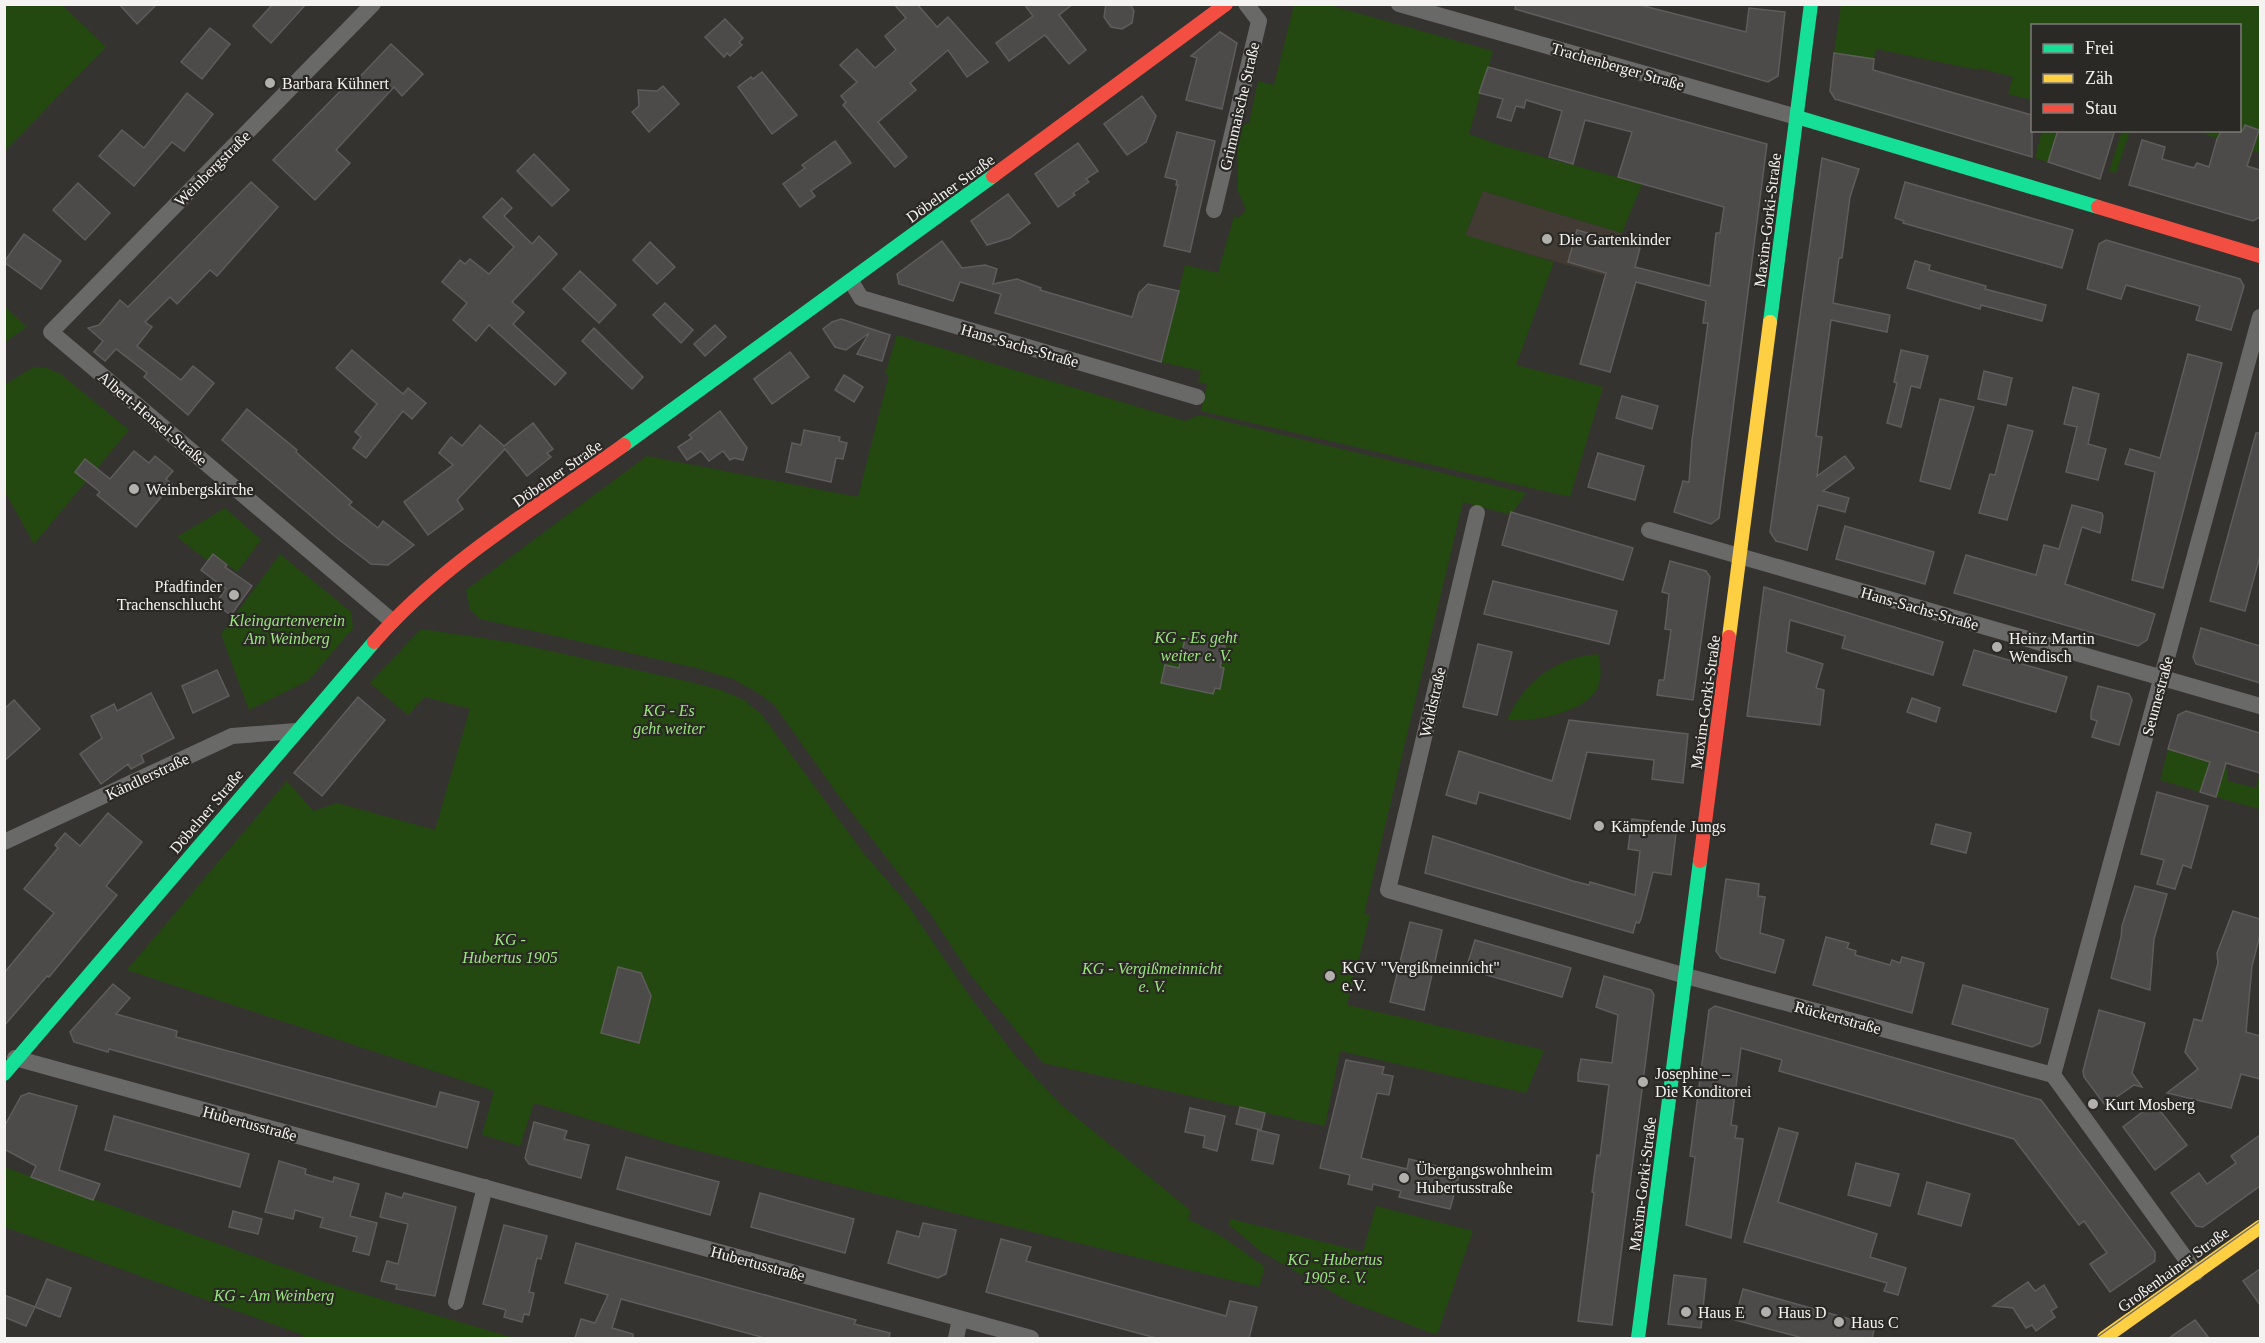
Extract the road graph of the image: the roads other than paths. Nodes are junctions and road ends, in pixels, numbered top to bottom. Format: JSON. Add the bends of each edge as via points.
{"nodes":[{"id":1,"x":373,"y":4,"type":"edge"},
{"id":2,"x":1226,"y":4,"type":"edge"},
{"id":3,"x":1246,"y":4,"type":"edge"},
{"id":4,"x":1399,"y":4,"type":"edge"},
{"id":5,"x":1811,"y":4,"type":"edge"},
{"id":6,"x":1797,"y":117,"type":"junction"},
{"id":7,"x":1214,"y":210,"type":"dead end"},
{"id":8,"x":2260,"y":256,"type":"edge"},
{"id":9,"x":851,"y":281,"type":"junction"},
{"id":10,"x":2260,"y":317,"type":"edge"},
{"id":11,"x":51,"y":332,"type":"joint"},
{"id":12,"x":1197,"y":397,"type":"dead end"},
{"id":13,"x":1477,"y":513,"type":"dead end"},
{"id":14,"x":1649,"y":530,"type":"dead end"},
{"id":15,"x":1741,"y":557,"type":"junction"},
{"id":16,"x":392,"y":621,"type":"junction"},
{"id":17,"x":2163,"y":676,"type":"junction"},
{"id":18,"x":2260,"y":706,"type":"edge"},
{"id":19,"x":296,"y":731,"type":"junction"},
{"id":20,"x":4,"y":842,"type":"edge"},
{"id":21,"x":1389,"y":890,"type":"joint"},
{"id":22,"x":1686,"y":976,"type":"junction"},
{"id":23,"x":15,"y":1058,"type":"junction"},
{"id":24,"x":4,"y":1074,"type":"edge"},
{"id":25,"x":2053,"y":1075,"type":"junction"},
{"id":26,"x":485,"y":1187,"type":"junction"},
{"id":27,"x":2260,"y":1227,"type":"edge"},
{"id":28,"x":2196,"y":1273,"type":"junction"},
{"id":29,"x":456,"y":1302,"type":"dead end"},
{"id":30,"x":960,"y":1319,"type":"junction"},
{"id":31,"x":956,"y":1338,"type":"edge"},
{"id":32,"x":1031,"y":1338,"type":"edge"},
{"id":33,"x":1638,"y":1338,"type":"edge"},
{"id":34,"x":2104,"y":1338,"type":"edge"}],
"edges":[{"from":1,"to":11,"type":"street","name":"Weinbergstraße"},
{"from":2,"to":9,"type":"street","name":"Döbelner Straße"},
{"from":3,"to":7,"type":"street","name":"Grimmaische Straße","via":[[1259,21]]},
{"from":4,"to":6,"type":"street","name":"Trachenberger Straße"},
{"from":5,"to":6,"type":"street","name":"Maxim-Gorki-Straße"},
{"from":6,"to":8,"type":"street","name":"Trachenberger Straße"},
{"from":6,"to":15,"type":"street","name":"Maxim-Gorki-Straße"},
{"from":9,"to":12,"type":"street","name":"Hans-Sachs-Straße","via":[[861,298]]},
{"from":9,"to":16,"type":"street","name":"Döbelner Straße","via":[[446,572]]},
{"from":10,"to":17,"type":"street","name":"Seumestraße"},
{"from":11,"to":16,"type":"street","name":"Albert-Hensel-Straße"},
{"from":13,"to":21,"type":"street","name":"Waldstraße"},
{"from":14,"to":15,"type":"street","name":"Hans-Sachs-Straße"},
{"from":15,"to":17,"type":"street","name":"Hans-Sachs-Straße"},
{"from":15,"to":22,"type":"street","name":"Maxim-Gorki-Straße"},
{"from":16,"to":19,"type":"street","name":"Döbelner Straße"},
{"from":17,"to":18,"type":"street","name":"Hans-Sachs-Straße"},
{"from":17,"to":25,"type":"street","name":"Seumestraße"},
{"from":19,"to":20,"type":"street","name":"Kändlerstraße","via":[[232,736]]},
{"from":19,"to":23,"type":"street","name":"Döbelner Straße"},
{"from":21,"to":22,"type":"street","name":"Rückertstraße"},
{"from":22,"to":25,"type":"street","name":"Rückertstraße"},
{"from":22,"to":33,"type":"street","name":"Maxim-Gorki-Straße"},
{"from":23,"to":24,"type":"street","name":"Döbelner Straße"},
{"from":23,"to":26,"type":"street","name":"Hubertusstraße"},
{"from":25,"to":28,"type":"street"},
{"from":26,"to":29,"type":"street"},
{"from":26,"to":30,"type":"street","name":"Hubertusstraße"},
{"from":27,"to":28,"type":"street","name":"Großenhainer Straße"},
{"from":28,"to":34,"type":"street","name":"Großenhainer Straße"},
{"from":30,"to":31,"type":"street"},
{"from":30,"to":32,"type":"street","name":"Hubertusstraße"}]}
